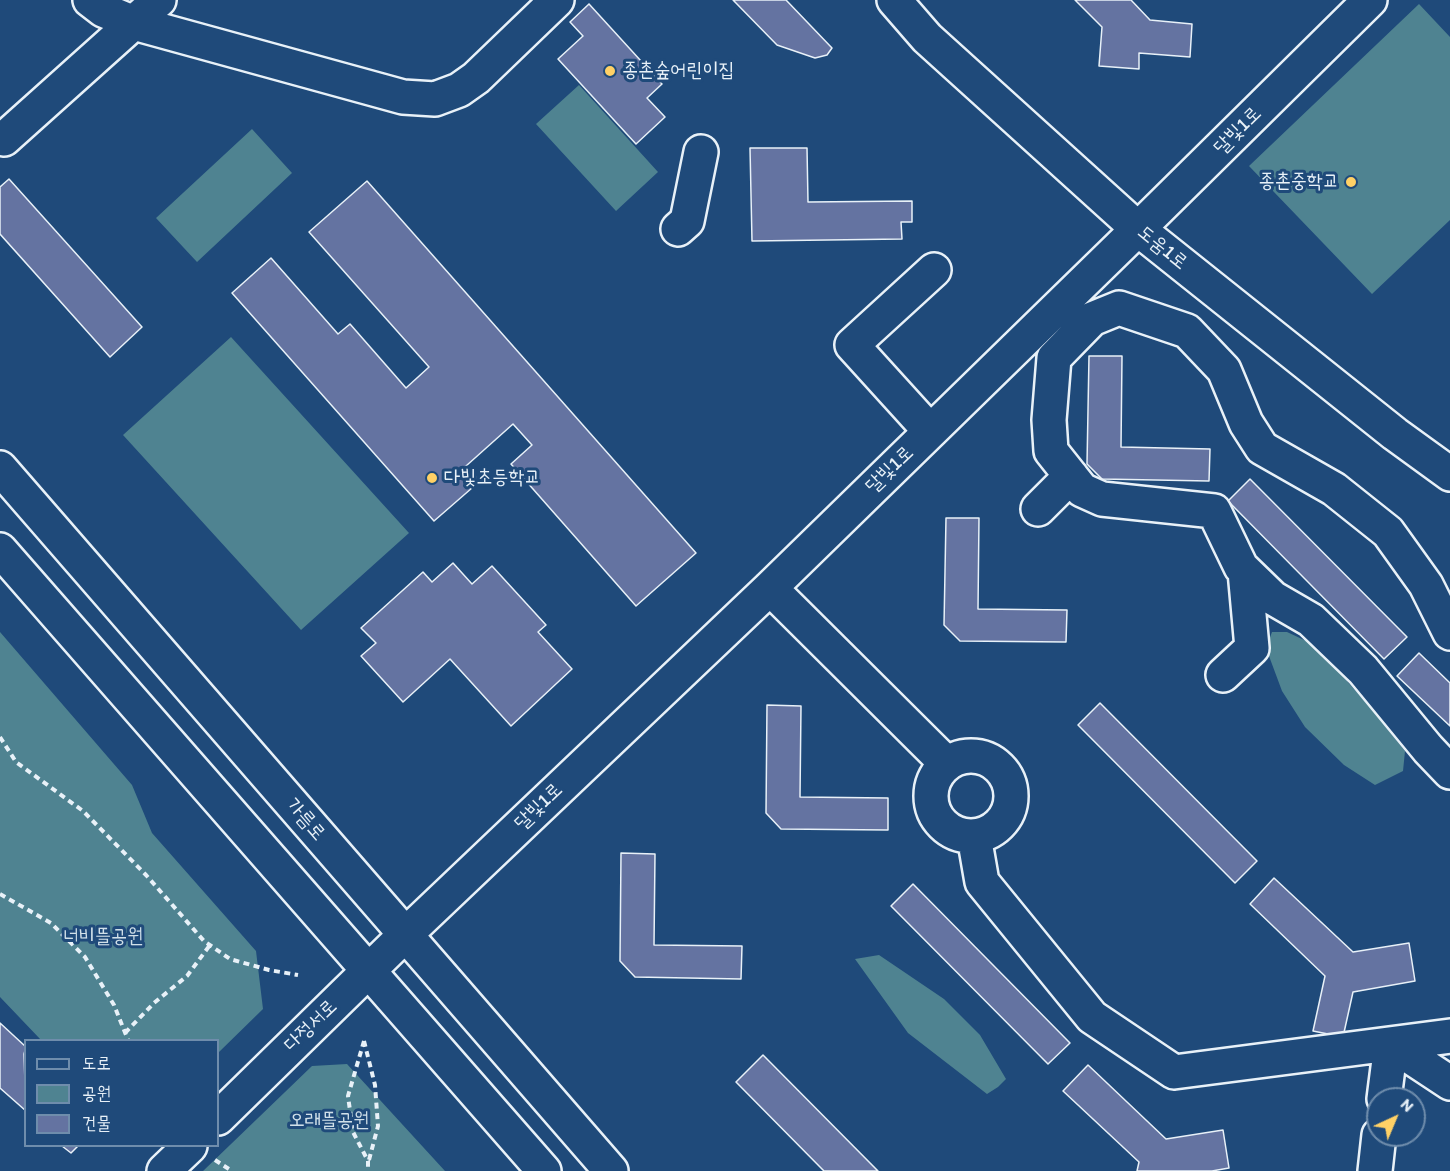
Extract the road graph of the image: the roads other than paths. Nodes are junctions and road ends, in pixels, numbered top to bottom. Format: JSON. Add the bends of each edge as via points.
{"nodes":[{"id":1,"x":90,"y":0,"type":"edge"},
{"id":2,"x":159,"y":0,"type":"edge"},
{"id":3,"x":557,"y":0,"type":"edge"},
{"id":4,"x":894,"y":0,"type":"edge"},
{"id":5,"x":1370,"y":0,"type":"edge"},
{"id":6,"x":134,"y":23,"type":"junction"},
{"id":7,"x":4,"y":139,"type":"dead end"},
{"id":8,"x":700,"y":152,"type":"dead end"},
{"id":9,"x":678,"y":229,"type":"dead end"},
{"id":10,"x":1138,"y":229,"type":"junction"},
{"id":11,"x":934,"y":270,"type":"dead end"},
{"id":12,"x":930,"y":431,"type":"junction"},
{"id":13,"x":0,"y":468,"type":"edge"},
{"id":14,"x":1450,"y":474,"type":"edge"},
{"id":15,"x":1071,"y":476,"type":"junction"},
{"id":16,"x":1038,"y":509,"type":"dead end"},
{"id":17,"x":0,"y":550,"type":"edge"},
{"id":18,"x":1245,"y":571,"type":"junction"},
{"id":19,"x":770,"y":588,"type":"junction"},
{"id":20,"x":1450,"y":633,"type":"edge"},
{"id":21,"x":1223,"y":675,"type":"dead end"},
{"id":22,"x":947,"y":764,"type":"junction"},
{"id":23,"x":1450,"y":772,"type":"edge"},
{"id":24,"x":974,"y":836,"type":"junction"},
{"id":25,"x":405,"y":935,"type":"junction"},
{"id":26,"x":367,"y":971,"type":"junction"},
{"id":27,"x":1450,"y":1036,"type":"edge"},
{"id":28,"x":1390,"y":1044,"type":"junction"},
{"id":29,"x":1450,"y":1083,"type":"edge"},
{"id":30,"x":1385,"y":1087,"type":"edge"},
{"id":31,"x":219,"y":1117,"type":"edge"},
{"id":32,"x":1378,"y":1147,"type":"edge"},
{"id":33,"x":200,"y":1151,"type":"edge"},
{"id":34,"x":164,"y":1171,"type":"edge"},
{"id":35,"x":544,"y":1171,"type":"edge"},
{"id":36,"x":611,"y":1171,"type":"edge"},
{"id":37,"x":1375,"y":1171,"type":"edge"}],
"edges":[{"from":1,"to":6,"type":"street"},
{"from":2,"to":6,"type":"street"},
{"from":3,"to":6,"type":"street","via":[[476,78],[435,99],[403,97]]},
{"from":4,"to":10,"type":"street","name":"도움1로","via":[[927,38]]},
{"from":5,"to":10,"type":"street","name":"달빛1로"},
{"from":6,"to":7,"type":"street"},
{"from":8,"to":9,"type":"street","via":[[687,221]]},
{"from":10,"to":12,"type":"street","name":"달빛1로"},
{"from":10,"to":14,"type":"street","name":"도움1로"},
{"from":11,"to":12,"type":"street","via":[[852,345]]},
{"from":12,"to":19,"type":"street","name":"달빛1로"},
{"from":13,"to":25,"type":"street","name":"가름로"},
{"from":15,"to":16,"type":"street"},
{"from":15,"to":18,"type":"street","via":[[1082,490],[1102,499],[1215,511]]},
{"from":15,"to":20,"type":"street","via":[[1051,452],[1049,420],[1054,358],[1092,319],[1119,308],[1187,331],[1224,370],[1246,423],[1262,448],[1334,489],[1388,532],[1426,585]]},
{"from":17,"to":26,"type":"street"},
{"from":18,"to":21,"type":"street","via":[[1252,648]]},
{"from":18,"to":23,"type":"street","via":[[1273,598],[1311,620],[1363,670]]},
{"from":19,"to":22,"type":"street"},
{"from":19,"to":25,"type":"street","name":"달빛1로"},
{"from":22,"to":24,"type":"street","via":[[932,785],[933,810],[949,830]]},
{"from":22,"to":24,"type":"street","via":[[972,756],[986,759],[1006,777],[1010,803],[1005,816],[998,826]]},
{"from":24,"to":28,"type":"street","via":[[982,882],[1092,1017],[1174,1072]]},
{"from":25,"to":26,"type":"street","name":"다정서로"},
{"from":25,"to":36,"type":"street","name":"가름로"},
{"from":26,"to":31,"type":"street","name":"다정서로"},
{"from":26,"to":35,"type":"street"},
{"from":27,"to":28,"type":"street"},
{"from":28,"to":29,"type":"street"},
{"from":28,"to":30,"type":"street"},
{"from":32,"to":37,"type":"street"},
{"from":33,"to":34,"type":"street"}]}
